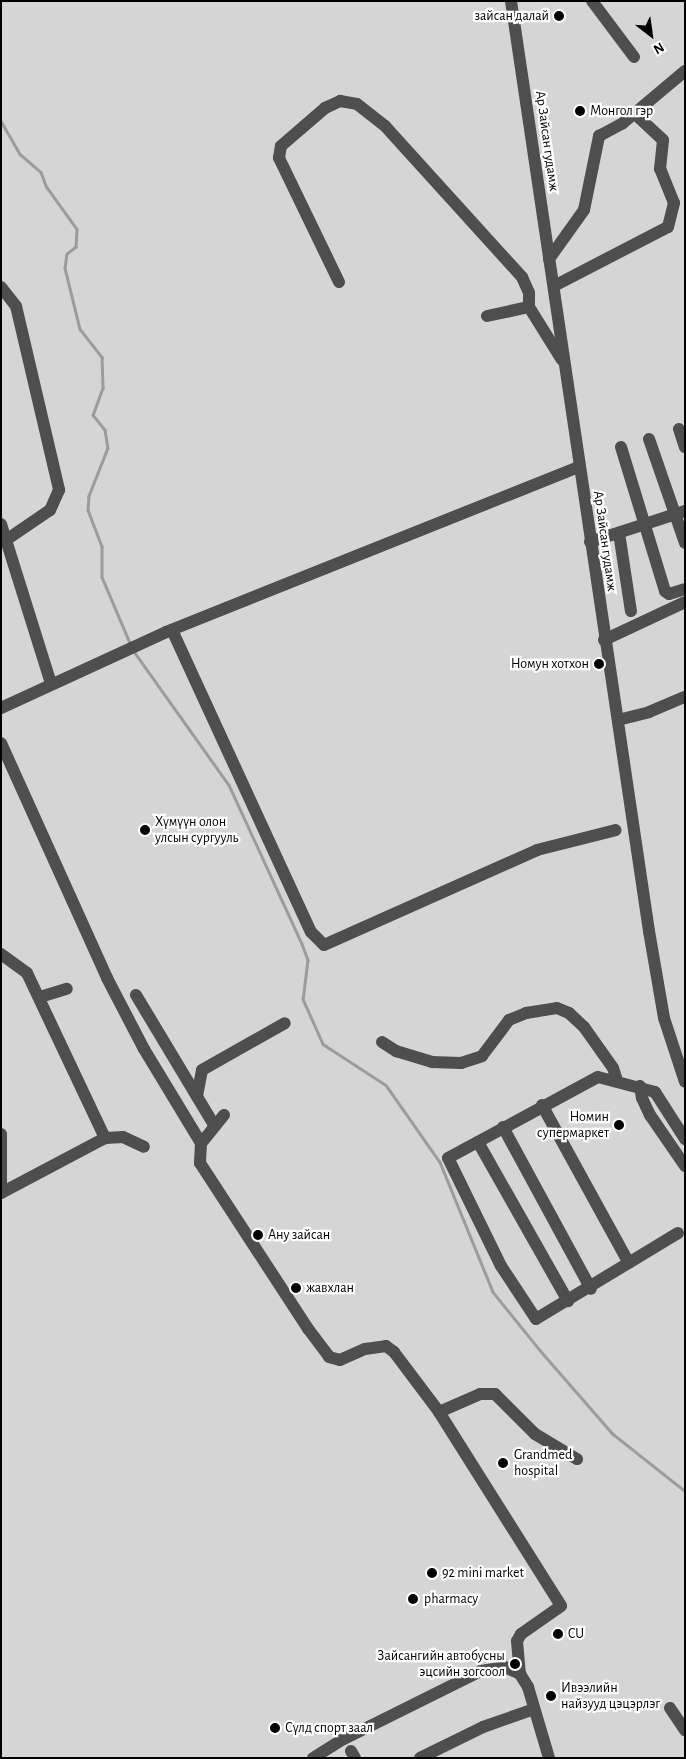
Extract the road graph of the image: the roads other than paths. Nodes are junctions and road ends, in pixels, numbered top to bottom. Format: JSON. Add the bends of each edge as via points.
{"nodes":[{"id":1,"x":512,"y":1,"type":"edge"},
{"id":2,"x":592,"y":1,"type":"edge"},
{"id":3,"x":634,"y":57,"type":"dead end"},
{"id":4,"x":685,"y":71,"type":"edge"},
{"id":5,"x":635,"y":114,"type":"junction"},
{"id":6,"x":549,"y":259,"type":"junction"},
{"id":7,"x":339,"y":282,"type":"dead end"},
{"id":8,"x":554,"y":286,"type":"junction"},
{"id":9,"x":1,"y":287,"type":"edge"},
{"id":10,"x":529,"y":307,"type":"junction"},
{"id":11,"x":488,"y":316,"type":"dead end"},
{"id":12,"x":565,"y":365,"type":"junction"},
{"id":13,"x":679,"y":429,"type":"dead end"},
{"id":14,"x":649,"y":439,"type":"dead end"},
{"id":15,"x":622,"y":447,"type":"dead end"},
{"id":16,"x":685,"y":447,"type":"edge"},
{"id":17,"x":579,"y":467,"type":"junction"},
{"id":18,"x":681,"y":512,"type":"edge"},
{"id":19,"x":647,"y":523,"type":"junction"},
{"id":20,"x":1,"y":524,"type":"edge"},
{"id":21,"x":619,"y":532,"type":"junction"},
{"id":22,"x":6,"y":540,"type":"junction"},
{"id":23,"x":590,"y":542,"type":"junction"},
{"id":24,"x":685,"y":543,"type":"edge"},
{"id":25,"x":685,"y":589,"type":"edge"},
{"id":26,"x":685,"y":602,"type":"edge"},
{"id":27,"x":631,"y":611,"type":"dead end"},
{"id":28,"x":172,"y":630,"type":"junction"},
{"id":29,"x":604,"y":640,"type":"junction"},
{"id":30,"x":51,"y":684,"type":"junction"},
{"id":31,"x":685,"y":697,"type":"edge"},
{"id":32,"x":1,"y":708,"type":"edge"},
{"id":33,"x":618,"y":720,"type":"junction"},
{"id":34,"x":1,"y":743,"type":"edge"},
{"id":35,"x":616,"y":830,"type":"dead end"},
{"id":36,"x":1,"y":954,"type":"edge"},
{"id":37,"x":68,"y":989,"type":"dead end"},
{"id":38,"x":136,"y":995,"type":"dead end"},
{"id":39,"x":40,"y":996,"type":"junction"},
{"id":40,"x":285,"y":1023,"type":"dead end"},
{"id":41,"x":382,"y":1042,"type":"dead end"},
{"id":42,"x":617,"y":1080,"type":"junction"},
{"id":43,"x":685,"y":1082,"type":"edge"},
{"id":44,"x":640,"y":1086,"type":"junction"},
{"id":45,"x":197,"y":1096,"type":"junction"},
{"id":46,"x":542,"y":1105,"type":"junction"},
{"id":47,"x":224,"y":1115,"type":"dead end"},
{"id":48,"x":214,"y":1125,"type":"junction"},
{"id":49,"x":504,"y":1128,"type":"junction"},
{"id":50,"x":1,"y":1134,"type":"edge"},
{"id":51,"x":105,"y":1138,"type":"junction"},
{"id":52,"x":685,"y":1139,"type":"edge"},
{"id":53,"x":478,"y":1142,"type":"junction"},
{"id":54,"x":201,"y":1143,"type":"junction"},
{"id":55,"x":144,"y":1146,"type":"dead end"},
{"id":56,"x":685,"y":1166,"type":"edge"},
{"id":57,"x":1,"y":1193,"type":"edge"},
{"id":58,"x":678,"y":1234,"type":"dead end"},
{"id":59,"x":629,"y":1263,"type":"junction"},
{"id":60,"x":591,"y":1289,"type":"junction"},
{"id":61,"x":568,"y":1302,"type":"junction"},
{"id":62,"x":439,"y":1412,"type":"junction"},
{"id":63,"x":576,"y":1459,"type":"dead end"},
{"id":64,"x":520,"y":1674,"type":"junction"},
{"id":65,"x":534,"y":1708,"type":"junction"},
{"id":66,"x":670,"y":1708,"type":"dead end"},
{"id":67,"x":685,"y":1730,"type":"edge"},
{"id":68,"x":313,"y":1758,"type":"edge"},
{"id":69,"x":420,"y":1758,"type":"edge"},
{"id":70,"x":549,"y":1758,"type":"edge"}],
"edges":[{"from":1,"to":6,"type":"street","name":"Ар Зайсан гудамж"},
{"from":2,"to":3,"type":"street"},
{"from":4,"to":5,"type":"street"},
{"from":5,"to":6,"type":"street","via":[[599,136],[584,210]]},
{"from":5,"to":8,"type":"street","via":[[663,140],[660,169],[674,203],[668,227]]},
{"from":6,"to":8,"type":"street","name":"Ар Зайсан гудамж"},
{"from":7,"to":10,"type":"street","via":[[278,158],[282,146],[325,108],[340,102],[357,104],[386,126],[522,277],[529,293]]},
{"from":8,"to":12,"type":"street","name":"Ар Зайсан гудамж"},
{"from":9,"to":22,"type":"street","via":[[16,306],[59,490],[50,510]]},
{"from":10,"to":11,"type":"street"},
{"from":10,"to":12,"type":"street"},
{"from":12,"to":17,"type":"street","name":"Ар Зайсан гудамж"},
{"from":13,"to":16,"type":"street"},
{"from":14,"to":18,"type":"street"},
{"from":15,"to":19,"type":"street"},
{"from":17,"to":23,"type":"street","name":"Ар Зайсан гудамж"},
{"from":17,"to":28,"type":"street"},
{"from":18,"to":19,"type":"street"},
{"from":18,"to":24,"type":"street"},
{"from":19,"to":21,"type":"street"},
{"from":19,"to":25,"type":"street","via":[[665,591],[669,594]]},
{"from":20,"to":22,"type":"street"},
{"from":21,"to":23,"type":"street"},
{"from":21,"to":27,"type":"street"},
{"from":22,"to":30,"type":"street"},
{"from":23,"to":29,"type":"street","name":"Ар Зайсан гудамж"},
{"from":26,"to":29,"type":"street"},
{"from":28,"to":30,"type":"street"},
{"from":28,"to":35,"type":"street","via":[[311,932],[324,945],[537,850]]},
{"from":29,"to":33,"type":"street","name":"Ар Зайсан гудамж"},
{"from":30,"to":32,"type":"street"},
{"from":31,"to":33,"type":"street"},
{"from":33,"to":43,"type":"street","name":"Ар Зайсан гудамж","via":[[662,1008]]},
{"from":34,"to":54,"type":"street","via":[[107,978],[144,1050]]},
{"from":36,"to":39,"type":"street","via":[[27,973]]},
{"from":37,"to":39,"type":"street"},
{"from":38,"to":45,"type":"street"},
{"from":39,"to":51,"type":"street"},
{"from":40,"to":45,"type":"street","via":[[202,1070]]},
{"from":41,"to":42,"type":"street","via":[[432,1062],[461,1063],[482,1056],[510,1020],[542,1009],[558,1008],[570,1013],[584,1027],[613,1068]]},
{"from":42,"to":44,"type":"street"},
{"from":42,"to":46,"type":"street","via":[[594,1078]]},
{"from":44,"to":52,"type":"street","via":[[658,1095]]},
{"from":44,"to":56,"type":"street","via":[[650,1114]]},
{"from":45,"to":48,"type":"street"},
{"from":46,"to":49,"type":"street"},
{"from":46,"to":59,"type":"street"},
{"from":47,"to":48,"type":"street"},
{"from":48,"to":54,"type":"street"},
{"from":49,"to":53,"type":"street"},
{"from":49,"to":60,"type":"street"},
{"from":50,"to":57,"type":"street"},
{"from":51,"to":55,"type":"street","via":[[123,1137]]},
{"from":51,"to":57,"type":"street"},
{"from":53,"to":61,"type":"street"},
{"from":53,"to":61,"type":"street","via":[[448,1158],[501,1266],[532,1317],[541,1319]]},
{"from":54,"to":62,"type":"street","via":[[200,1163],[207,1178],[330,1357],[340,1360],[366,1349],[386,1346],[416,1378]]},
{"from":58,"to":59,"type":"street"},
{"from":59,"to":60,"type":"street"},
{"from":60,"to":61,"type":"street"},
{"from":62,"to":63,"type":"street","via":[[480,1394],[495,1394],[535,1434]]},
{"from":62,"to":64,"type":"street","via":[[561,1606],[521,1634],[517,1641]]},
{"from":64,"to":65,"type":"street"},
{"from":64,"to":68,"type":"street","via":[[505,1668],[481,1671],[359,1731]]},
{"from":65,"to":69,"type":"street","via":[[483,1727]]},
{"from":65,"to":70,"type":"street"},
{"from":66,"to":67,"type":"street"}]}
